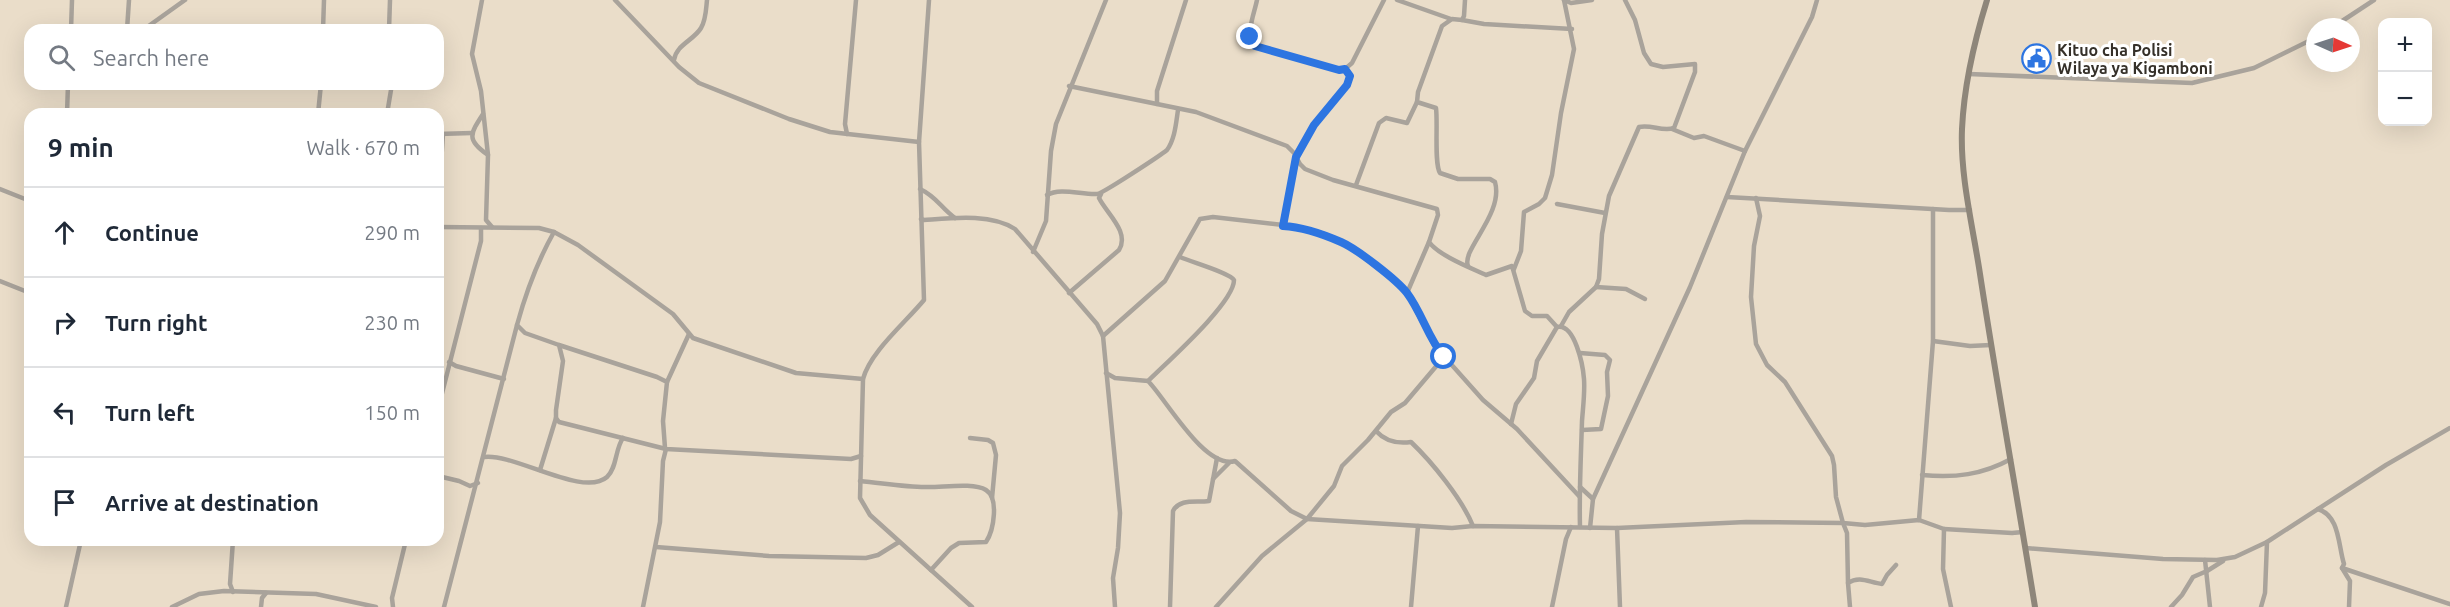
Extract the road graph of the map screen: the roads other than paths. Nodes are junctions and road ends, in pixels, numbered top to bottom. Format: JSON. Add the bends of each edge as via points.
{"nodes":[{"id":1,"x":72,"y":0,"type":"edge"},
{"id":2,"x":129,"y":0,"type":"edge"},
{"id":3,"x":185,"y":0,"type":"edge"},
{"id":4,"x":324,"y":0,"type":"edge"},
{"id":5,"x":390,"y":0,"type":"edge"},
{"id":6,"x":482,"y":0,"type":"edge"},
{"id":7,"x":615,"y":0,"type":"edge"},
{"id":8,"x":707,"y":0,"type":"edge"},
{"id":9,"x":856,"y":0,"type":"edge"},
{"id":10,"x":929,"y":0,"type":"edge"},
{"id":11,"x":1106,"y":0,"type":"edge"},
{"id":12,"x":1186,"y":0,"type":"edge"},
{"id":13,"x":1257,"y":0,"type":"edge"},
{"id":14,"x":1383,"y":0,"type":"edge"},
{"id":15,"x":1397,"y":0,"type":"edge"},
{"id":16,"x":1465,"y":0,"type":"edge"},
{"id":17,"x":1564,"y":0,"type":"edge"},
{"id":18,"x":1592,"y":0,"type":"edge"},
{"id":19,"x":1625,"y":0,"type":"edge"},
{"id":20,"x":1817,"y":0,"type":"edge"},
{"id":21,"x":1988,"y":0,"type":"edge"},
{"id":22,"x":2374,"y":0,"type":"edge"},
{"id":23,"x":2347,"y":18,"type":"edge"},
{"id":24,"x":1452,"y":19,"type":"junction"},
{"id":25,"x":1462,"y":20,"type":"junction"},
{"id":26,"x":71,"y":24,"type":"edge"},
{"id":27,"x":128,"y":24,"type":"edge"},
{"id":28,"x":151,"y":24,"type":"edge"},
{"id":29,"x":323,"y":24,"type":"edge"},
{"id":30,"x":389,"y":24,"type":"edge"},
{"id":31,"x":1572,"y":29,"type":"junction"},
{"id":32,"x":2306,"y":42,"type":"edge"},
{"id":33,"x":674,"y":61,"type":"junction"},
{"id":34,"x":1345,"y":69,"type":"junction"},
{"id":35,"x":1969,"y":74,"type":"junction"},
{"id":36,"x":1070,"y":86,"type":"junction"},
{"id":37,"x":68,"y":90,"type":"edge"},
{"id":38,"x":320,"y":90,"type":"edge"},
{"id":39,"x":391,"y":90,"type":"edge"},
{"id":40,"x":1417,"y":102,"type":"junction"},
{"id":41,"x":1157,"y":104,"type":"junction"},
{"id":42,"x":67,"y":108,"type":"edge"},
{"id":43,"x":319,"y":108,"type":"edge"},
{"id":44,"x":388,"y":108,"type":"edge"},
{"id":45,"x":1178,"y":110,"type":"junction"},
{"id":46,"x":483,"y":114,"type":"junction"},
{"id":47,"x":1672,"y":129,"type":"junction"},
{"id":48,"x":472,"y":133,"type":"junction"},
{"id":49,"x":444,"y":134,"type":"edge"},
{"id":50,"x":847,"y":134,"type":"junction"},
{"id":51,"x":919,"y":142,"type":"junction"},
{"id":52,"x":1745,"y":152,"type":"junction"},
{"id":53,"x":488,"y":155,"type":"junction"},
{"id":54,"x":1296,"y":158,"type":"junction"},
{"id":55,"x":1356,"y":185,"type":"junction"},
{"id":56,"x":0,"y":189,"type":"edge"},
{"id":57,"x":920,"y":189,"type":"junction"},
{"id":58,"x":1101,"y":194,"type":"junction"},
{"id":59,"x":1047,"y":195,"type":"junction"},
{"id":60,"x":1727,"y":197,"type":"junction"},
{"id":61,"x":1756,"y":198,"type":"junction"},
{"id":62,"x":24,"y":199,"type":"edge"},
{"id":63,"x":1557,"y":204,"type":"dead end"},
{"id":64,"x":1933,"y":209,"type":"junction"},
{"id":65,"x":1970,"y":210,"type":"junction"},
{"id":66,"x":1605,"y":213,"type":"junction"},
{"id":67,"x":955,"y":218,"type":"junction"},
{"id":68,"x":921,"y":219,"type":"junction"},
{"id":69,"x":1283,"y":226,"type":"junction"},
{"id":70,"x":444,"y":227,"type":"edge"},
{"id":71,"x":492,"y":227,"type":"junction"},
{"id":72,"x":482,"y":228,"type":"junction"},
{"id":73,"x":554,"y":232,"type":"junction"},
{"id":74,"x":1429,"y":242,"type":"junction"},
{"id":75,"x":1033,"y":252,"type":"junction"},
{"id":76,"x":1180,"y":257,"type":"junction"},
{"id":77,"x":1468,"y":266,"type":"junction"},
{"id":78,"x":1514,"y":269,"type":"junction"},
{"id":79,"x":0,"y":281,"type":"edge"},
{"id":80,"x":1596,"y":287,"type":"junction"},
{"id":81,"x":24,"y":291,"type":"edge"},
{"id":82,"x":1069,"y":293,"type":"junction"},
{"id":83,"x":1407,"y":293,"type":"junction"},
{"id":84,"x":1645,"y":299,"type":"dead end"},
{"id":85,"x":517,"y":325,"type":"junction"},
{"id":86,"x":1559,"y":327,"type":"junction"},
{"id":87,"x":525,"y":333,"type":"junction"},
{"id":88,"x":689,"y":333,"type":"junction"},
{"id":89,"x":1103,"y":336,"type":"junction"},
{"id":90,"x":514,"y":338,"type":"junction"},
{"id":91,"x":1933,"y":341,"type":"junction"},
{"id":92,"x":559,"y":345,"type":"junction"},
{"id":93,"x":1990,"y":345,"type":"junction"},
{"id":94,"x":1580,"y":352,"type":"junction"},
{"id":95,"x":1444,"y":357,"type":"junction"},
{"id":96,"x":449,"y":362,"type":"junction"},
{"id":97,"x":1106,"y":373,"type":"junction"},
{"id":98,"x":504,"y":379,"type":"junction"},
{"id":99,"x":863,"y":379,"type":"junction"},
{"id":100,"x":1148,"y":381,"type":"junction"},
{"id":101,"x":667,"y":382,"type":"junction"},
{"id":102,"x":444,"y":383,"type":"edge"},
{"id":103,"x":556,"y":418,"type":"junction"},
{"id":104,"x":1511,"y":424,"type":"junction"},
{"id":105,"x":2450,"y":429,"type":"edge"},
{"id":106,"x":1582,"y":430,"type":"junction"},
{"id":107,"x":1376,"y":431,"type":"junction"},
{"id":108,"x":623,"y":438,"type":"junction"},
{"id":109,"x":970,"y":438,"type":"dead end"},
{"id":110,"x":665,"y":449,"type":"junction"},
{"id":111,"x":861,"y":456,"type":"junction"},
{"id":112,"x":484,"y":457,"type":"junction"},
{"id":113,"x":1217,"y":458,"type":"junction"},
{"id":114,"x":2011,"y":459,"type":"junction"},
{"id":115,"x":1229,"y":463,"type":"junction"},
{"id":116,"x":540,"y":470,"type":"junction"},
{"id":117,"x":1922,"y":476,"type":"junction"},
{"id":118,"x":444,"y":478,"type":"edge"},
{"id":119,"x":1213,"y":479,"type":"junction"},
{"id":120,"x":860,"y":481,"type":"junction"},
{"id":121,"x":478,"y":483,"type":"junction"},
{"id":122,"x":1580,"y":487,"type":"junction"},
{"id":123,"x":1579,"y":496,"type":"junction"},
{"id":124,"x":992,"y":498,"type":"junction"},
{"id":125,"x":1593,"y":499,"type":"junction"},
{"id":126,"x":2318,"y":509,"type":"junction"},
{"id":127,"x":1307,"y":519,"type":"junction"},
{"id":128,"x":1919,"y":520,"type":"junction"},
{"id":129,"x":1843,"y":524,"type":"junction"},
{"id":130,"x":1853,"y":524,"type":"junction"},
{"id":131,"x":1418,"y":526,"type":"junction"},
{"id":132,"x":1473,"y":526,"type":"junction"},
{"id":133,"x":1571,"y":527,"type":"junction"},
{"id":134,"x":1580,"y":527,"type":"junction"},
{"id":135,"x":1590,"y":528,"type":"junction"},
{"id":136,"x":1617,"y":528,"type":"junction"},
{"id":137,"x":1944,"y":529,"type":"junction"},
{"id":138,"x":2024,"y":532,"type":"junction"},
{"id":139,"x":1847,"y":533,"type":"junction"},
{"id":140,"x":899,"y":542,"type":"junction"},
{"id":141,"x":2267,"y":542,"type":"junction"},
{"id":142,"x":80,"y":546,"type":"edge"},
{"id":143,"x":233,"y":546,"type":"edge"},
{"id":144,"x":405,"y":546,"type":"edge"},
{"id":145,"x":656,"y":546,"type":"junction"},
{"id":146,"x":2026,"y":548,"type":"junction"},
{"id":147,"x":2205,"y":560,"type":"junction"},
{"id":148,"x":2225,"y":560,"type":"junction"},
{"id":149,"x":1896,"y":565,"type":"dead end"},
{"id":150,"x":2342,"y":568,"type":"junction"},
{"id":151,"x":931,"y":570,"type":"junction"},
{"id":152,"x":2207,"y":571,"type":"junction"},
{"id":153,"x":1848,"y":583,"type":"junction"},
{"id":154,"x":233,"y":592,"type":"junction"},
{"id":155,"x":266,"y":593,"type":"junction"},
{"id":156,"x":2450,"y":604,"type":"edge"},
{"id":157,"x":66,"y":607,"type":"edge"},
{"id":158,"x":172,"y":607,"type":"edge"},
{"id":159,"x":261,"y":607,"type":"edge"},
{"id":160,"x":376,"y":607,"type":"edge"},
{"id":161,"x":393,"y":607,"type":"edge"},
{"id":162,"x":444,"y":607,"type":"edge"},
{"id":163,"x":643,"y":607,"type":"edge"},
{"id":164,"x":972,"y":607,"type":"edge"},
{"id":165,"x":1115,"y":607,"type":"edge"},
{"id":166,"x":1170,"y":607,"type":"edge"},
{"id":167,"x":1216,"y":607,"type":"edge"},
{"id":168,"x":1411,"y":607,"type":"edge"},
{"id":169,"x":1552,"y":607,"type":"edge"},
{"id":170,"x":1620,"y":607,"type":"edge"},
{"id":171,"x":1850,"y":607,"type":"edge"},
{"id":172,"x":1951,"y":607,"type":"edge"},
{"id":173,"x":2036,"y":607,"type":"edge"},
{"id":174,"x":2170,"y":607,"type":"edge"},
{"id":175,"x":2210,"y":607,"type":"edge"},
{"id":176,"x":2261,"y":607,"type":"edge"},
{"id":177,"x":2349,"y":607,"type":"edge"}],
"edges":[{"from":1,"to":26,"type":"street"},
{"from":2,"to":27,"type":"street"},
{"from":3,"to":28,"type":"street"},
{"from":4,"to":29,"type":"street"},
{"from":5,"to":30,"type":"street"},
{"from":6,"to":46,"type":"street","via":[[472,54]]},
{"from":7,"to":33,"type":"street"},
{"from":8,"to":33,"type":"street","via":[[701,28],[677,51]]},
{"from":9,"to":50,"type":"street"},
{"from":10,"to":51,"type":"street"},
{"from":11,"to":36,"type":"street"},
{"from":12,"to":41,"type":"street","via":[[1157,91]]},
{"from":13,"to":34,"type":"street","via":[[1250,31],[1255,46]]},
{"from":14,"to":34,"type":"street","via":[[1353,63]]},
{"from":15,"to":24,"type":"street"},
{"from":16,"to":25,"type":"street"},
{"from":17,"to":18,"type":"street"},
{"from":17,"to":31,"type":"street"},
{"from":19,"to":47,"type":"street","via":[[1651,64],[1695,64]]},
{"from":20,"to":52,"type":"street"},
{"from":21,"to":35,"type":"main road"},
{"from":22,"to":23,"type":"street"},
{"from":24,"to":25,"type":"street"},
{"from":24,"to":40,"type":"street","via":[[1442,26]]},
{"from":25,"to":31,"type":"street"},
{"from":31,"to":78,"type":"street","via":[[1574,49],[1552,176],[1545,198],[1524,212],[1521,251]]},
{"from":32,"to":35,"type":"street","via":[[2254,68],[2192,82]]},
{"from":33,"to":50,"type":"street","via":[[699,83],[729,96],[789,119]]},
{"from":34,"to":54,"type":"street","via":[[1350,74],[1349,81],[1314,125]]},
{"from":35,"to":65,"type":"main road","via":[[1962,131]]},
{"from":36,"to":41,"type":"street"},
{"from":36,"to":59,"type":"street","via":[[1056,124]]},
{"from":37,"to":42,"type":"street"},
{"from":38,"to":43,"type":"street"},
{"from":39,"to":44,"type":"street"},
{"from":40,"to":55,"type":"street","via":[[1407,123],[1386,118],[1379,123]]},
{"from":40,"to":77,"type":"street","via":[[1436,108],[1436,164],[1440,173],[1495,182],[1496,203],[1467,256]]},
{"from":41,"to":45,"type":"street"},
{"from":45,"to":54,"type":"street","via":[[1196,112],[1262,135],[1287,146]]},
{"from":45,"to":58,"type":"street","via":[[1168,148]]},
{"from":46,"to":48,"type":"street"},
{"from":46,"to":53,"type":"street"},
{"from":47,"to":52,"type":"street"},
{"from":47,"to":66,"type":"street","via":[[1640,127]]},
{"from":48,"to":49,"type":"street"},
{"from":48,"to":53,"type":"street","via":[[475,147]]},
{"from":50,"to":51,"type":"street"},
{"from":51,"to":57,"type":"street"},
{"from":52,"to":60,"type":"street"},
{"from":53,"to":71,"type":"street","via":[[486,220]]},
{"from":54,"to":55,"type":"street","via":[[1305,169]]},
{"from":54,"to":69,"type":"street"},
{"from":55,"to":74,"type":"street","via":[[1437,209]]},
{"from":56,"to":62,"type":"street"},
{"from":57,"to":67,"type":"street","via":[[938,200]]},
{"from":57,"to":68,"type":"street"},
{"from":58,"to":59,"type":"street","via":[[1056,191]]},
{"from":58,"to":82,"type":"street","via":[[1099,198],[1122,234],[1123,244]]},
{"from":59,"to":75,"type":"street","via":[[1046,221]]},
{"from":60,"to":61,"type":"street"},
{"from":60,"to":125,"type":"street"},
{"from":61,"to":64,"type":"street"},
{"from":61,"to":129,"type":"street","via":[[1760,216],[1754,246],[1752,297],[1756,344],[1832,456]]},
{"from":63,"to":66,"type":"street"},
{"from":64,"to":65,"type":"street"},
{"from":64,"to":91,"type":"street"},
{"from":65,"to":93,"type":"main road"},
{"from":66,"to":80,"type":"street"},
{"from":67,"to":68,"type":"street"},
{"from":67,"to":75,"type":"street","via":[[1008,225]]},
{"from":68,"to":99,"type":"street","via":[[924,300],[870,361]]},
{"from":69,"to":76,"type":"street","via":[[1204,217],[1193,228]]},
{"from":69,"to":83,"type":"street","via":[[1341,241]]},
{"from":70,"to":72,"type":"street"},
{"from":71,"to":72,"type":"street"},
{"from":71,"to":73,"type":"street"},
{"from":72,"to":96,"type":"street"},
{"from":73,"to":85,"type":"street","via":[[537,262]]},
{"from":73,"to":88,"type":"street","via":[[673,314]]},
{"from":74,"to":77,"type":"street"},
{"from":74,"to":83,"type":"street"},
{"from":75,"to":82,"type":"street"},
{"from":76,"to":89,"type":"street","via":[[1165,281]]},
{"from":76,"to":100,"type":"street","via":[[1232,276],[1234,286],[1224,303]]},
{"from":77,"to":78,"type":"street","via":[[1486,275],[1510,265]]},
{"from":78,"to":86,"type":"street","via":[[1525,311],[1532,316],[1547,316]]},
{"from":79,"to":81,"type":"street"},
{"from":80,"to":84,"type":"street","via":[[1626,290]]},
{"from":80,"to":86,"type":"street"},
{"from":82,"to":89,"type":"street"},
{"from":83,"to":95,"type":"street"},
{"from":85,"to":87,"type":"street"},
{"from":85,"to":90,"type":"street"},
{"from":86,"to":94,"type":"street","via":[[1567,329]]},
{"from":86,"to":104,"type":"street","via":[[1537,361],[1534,378],[1516,404]]},
{"from":87,"to":90,"type":"street"},
{"from":87,"to":92,"type":"street"},
{"from":88,"to":99,"type":"street","via":[[693,338],[796,373]]},
{"from":88,"to":101,"type":"street"},
{"from":89,"to":97,"type":"street"},
{"from":90,"to":98,"type":"street"},
{"from":91,"to":93,"type":"street"},
{"from":91,"to":117,"type":"street"},
{"from":92,"to":101,"type":"street"},
{"from":92,"to":103,"type":"street","via":[[563,361]]},
{"from":93,"to":114,"type":"main road"},
{"from":94,"to":106,"type":"street","via":[[1584,379]]},
{"from":94,"to":106,"type":"street","via":[[1605,355],[1610,360],[1601,429]]},
{"from":95,"to":104,"type":"street"},
{"from":95,"to":107,"type":"street"},
{"from":96,"to":98,"type":"street"},
{"from":96,"to":102,"type":"street"},
{"from":97,"to":100,"type":"street","via":[[1115,378]]},
{"from":97,"to":165,"type":"street","via":[[1120,513],[1113,578]]},
{"from":98,"to":112,"type":"street"},
{"from":99,"to":111,"type":"street"},
{"from":100,"to":113,"type":"street","via":[[1183,428]]},
{"from":101,"to":110,"type":"street"},
{"from":103,"to":108,"type":"street","via":[[565,424]]},
{"from":103,"to":116,"type":"street"},
{"from":104,"to":123,"type":"street"},
{"from":105,"to":126,"type":"street"},
{"from":106,"to":122,"type":"street"},
{"from":107,"to":127,"type":"street","via":[[1340,468],[1334,486]]},
{"from":107,"to":132,"type":"street","via":[[1401,444],[1411,442],[1428,458],[1468,513]]},
{"from":108,"to":110,"type":"street"},
{"from":108,"to":116,"type":"street","via":[[610,474],[597,483]]},
{"from":109,"to":124,"type":"street","via":[[993,443],[996,455]]},
{"from":110,"to":111,"type":"street","via":[[851,459]]},
{"from":110,"to":145,"type":"street"},
{"from":111,"to":120,"type":"street"},
{"from":112,"to":116,"type":"street"},
{"from":112,"to":121,"type":"street"},
{"from":113,"to":115,"type":"street"},
{"from":113,"to":119,"type":"street"},
{"from":114,"to":117,"type":"street","via":[[1962,477]]},
{"from":114,"to":138,"type":"main road"},
{"from":115,"to":119,"type":"street"},
{"from":115,"to":127,"type":"street","via":[[1235,461],[1291,511]]},
{"from":117,"to":128,"type":"street"},
{"from":118,"to":121,"type":"street","via":[[470,486]]},
{"from":119,"to":166,"type":"street","via":[[1209,501],[1183,502],[1173,511]]},
{"from":120,"to":124,"type":"street","via":[[927,488],[981,488]]},
{"from":120,"to":140,"type":"street","via":[[865,509]]},
{"from":121,"to":162,"type":"street"},
{"from":122,"to":123,"type":"street"},
{"from":122,"to":125,"type":"street"},
{"from":123,"to":134,"type":"street"},
{"from":124,"to":151,"type":"street","via":[[992,524],[986,542],[959,543]]},
{"from":125,"to":135,"type":"street"},
{"from":126,"to":141,"type":"street"},
{"from":126,"to":150,"type":"street","via":[[2333,518]]},
{"from":127,"to":131,"type":"street"},
{"from":127,"to":167,"type":"street","via":[[1262,556]]},
{"from":128,"to":130,"type":"street"},
{"from":128,"to":137,"type":"street"},
{"from":129,"to":130,"type":"street"},
{"from":129,"to":136,"type":"street","via":[[1746,522]]},
{"from":129,"to":139,"type":"street"},
{"from":130,"to":139,"type":"street"},
{"from":131,"to":132,"type":"street"},
{"from":131,"to":168,"type":"street"},
{"from":132,"to":133,"type":"street"},
{"from":133,"to":134,"type":"street"},
{"from":133,"to":169,"type":"street"},
{"from":134,"to":135,"type":"street"},
{"from":135,"to":136,"type":"street"},
{"from":136,"to":170,"type":"street"},
{"from":137,"to":138,"type":"street"},
{"from":137,"to":172,"type":"street","via":[[1943,569]]},
{"from":138,"to":146,"type":"main road"},
{"from":139,"to":153,"type":"street"},
{"from":140,"to":145,"type":"street","via":[[866,558],[769,556]]},
{"from":140,"to":151,"type":"street"},
{"from":141,"to":148,"type":"street"},
{"from":141,"to":176,"type":"street"},
{"from":142,"to":157,"type":"street"},
{"from":143,"to":154,"type":"street"},
{"from":144,"to":161,"type":"street"},
{"from":145,"to":163,"type":"street"},
{"from":146,"to":147,"type":"street"},
{"from":146,"to":173,"type":"main road"},
{"from":147,"to":148,"type":"street"},
{"from":147,"to":152,"type":"street"},
{"from":148,"to":152,"type":"street"},
{"from":149,"to":153,"type":"street","via":[[1882,584],[1865,579]]},
{"from":150,"to":156,"type":"street"},
{"from":150,"to":177,"type":"street","via":[[2350,581]]},
{"from":151,"to":164,"type":"street"},
{"from":152,"to":174,"type":"street","via":[[2193,577]]},
{"from":152,"to":175,"type":"street"},
{"from":153,"to":171,"type":"street"},
{"from":154,"to":155,"type":"street"},
{"from":154,"to":158,"type":"street","via":[[199,594]]},
{"from":155,"to":159,"type":"street"},
{"from":155,"to":160,"type":"street","via":[[316,594]]}]}
